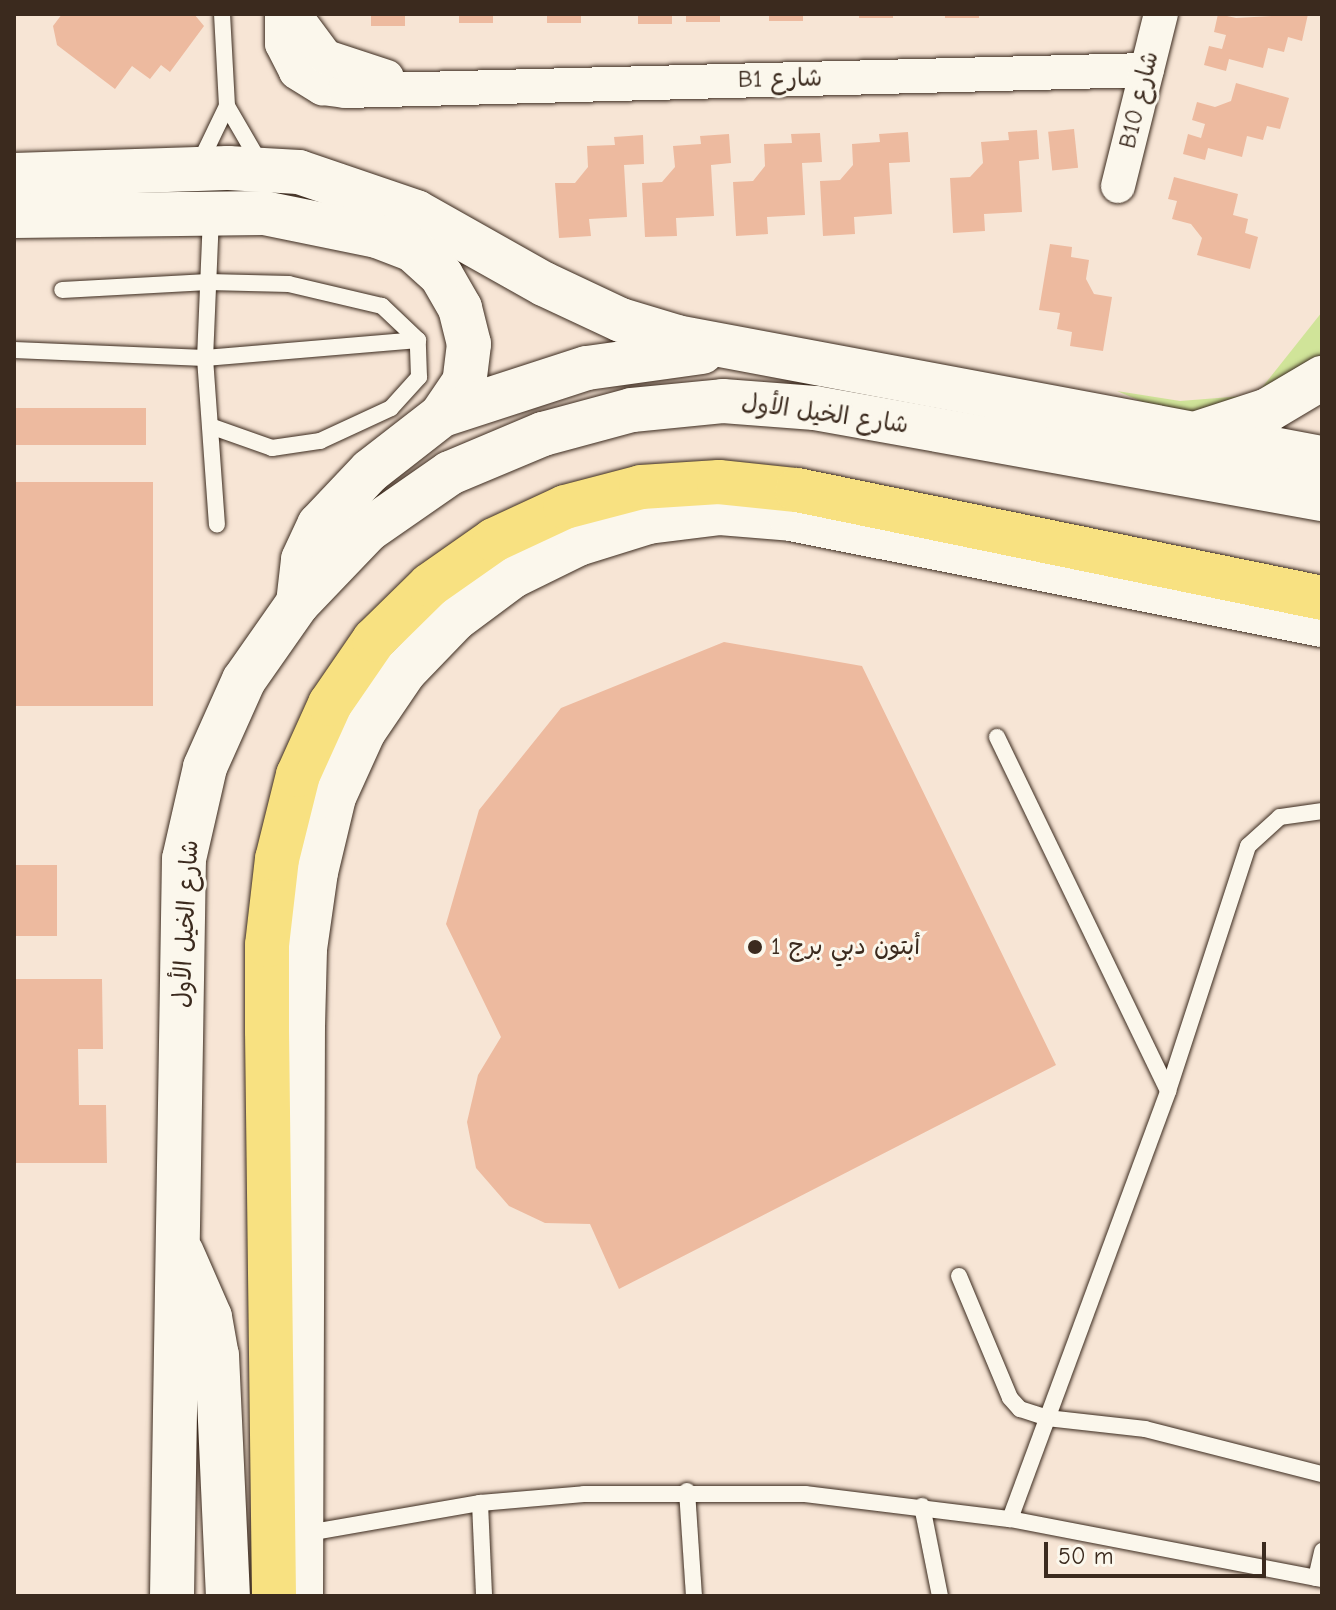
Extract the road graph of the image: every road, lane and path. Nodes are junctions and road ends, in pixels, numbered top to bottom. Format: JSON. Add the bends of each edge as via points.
{"nodes":[{"id":1,"x":222,"y":14,"type":"edge"},
{"id":2,"x":282,"y":14,"type":"edge"},
{"id":3,"x":294,"y":14,"type":"edge"},
{"id":4,"x":1161,"y":14,"type":"edge"},
{"id":5,"x":1147,"y":70,"type":"junction"},
{"id":6,"x":414,"y":86,"type":"junction"},
{"id":7,"x":227,"y":106,"type":"junction"},
{"id":8,"x":195,"y":169,"type":"junction"},
{"id":9,"x":266,"y":171,"type":"junction"},
{"id":10,"x":14,"y":175,"type":"edge"},
{"id":11,"x":1118,"y":186,"type":"dead end"},
{"id":12,"x":211,"y":214,"type":"junction"},
{"id":13,"x":14,"y":216,"type":"edge"},
{"id":14,"x":208,"y":282,"type":"junction"},
{"id":15,"x":62,"y":290,"type":"dead end"},
{"id":16,"x":418,"y":340,"type":"junction"},
{"id":17,"x":736,"y":349,"type":"junction"},
{"id":18,"x":14,"y":350,"type":"edge"},
{"id":19,"x":205,"y":358,"type":"junction"},
{"id":20,"x":1322,"y":378,"type":"edge"},
{"id":21,"x":442,"y":415,"type":"junction"},
{"id":22,"x":210,"y":426,"type":"junction"},
{"id":23,"x":1192,"y":434,"type":"junction"},
{"id":24,"x":1322,"y":458,"type":"edge"},
{"id":25,"x":1222,"y":482,"type":"junction"},
{"id":26,"x":1322,"y":499,"type":"edge"},
{"id":27,"x":217,"y":525,"type":"dead end"},
{"id":28,"x":1322,"y":529,"type":"edge"},
{"id":29,"x":1322,"y":598,"type":"edge"},
{"id":30,"x":298,"y":603,"type":"junction"},
{"id":31,"x":1322,"y":625,"type":"edge"},
{"id":32,"x":997,"y":737,"type":"dead end"},
{"id":33,"x":1322,"y":811,"type":"edge"},
{"id":34,"x":1168,"y":1091,"type":"junction"},
{"id":35,"x":178,"y":1244,"type":"junction"},
{"id":36,"x":959,"y":1276,"type":"dead end"},
{"id":37,"x":1047,"y":1418,"type":"junction"},
{"id":38,"x":1322,"y":1474,"type":"edge"},
{"id":39,"x":687,"y":1491,"type":"junction"},
{"id":40,"x":480,"y":1503,"type":"junction"},
{"id":41,"x":922,"y":1506,"type":"junction"},
{"id":42,"x":1010,"y":1519,"type":"junction"},
{"id":43,"x":300,"y":1534,"type":"junction"},
{"id":44,"x":1322,"y":1551,"type":"edge"},
{"id":45,"x":1319,"y":1579,"type":"edge"},
{"id":46,"x":171,"y":1593,"type":"edge"},
{"id":47,"x":228,"y":1596,"type":"edge"},
{"id":48,"x":274,"y":1596,"type":"edge"},
{"id":49,"x":301,"y":1596,"type":"edge"},
{"id":50,"x":484,"y":1596,"type":"edge"},
{"id":51,"x":694,"y":1596,"type":"edge"},
{"id":52,"x":940,"y":1596,"type":"edge"}],
"edges":[{"from":1,"to":7,"type":"lane"},
{"from":2,"to":6,"type":"street","name":"B1 شارع","via":[[287,59],[308,81],[345,91]]},
{"from":3,"to":6,"type":"street","name":"B1 شارع","via":[[326,57]]},
{"from":4,"to":5,"type":"street","name":"B10 شارع"},
{"from":5,"to":6,"type":"street","name":"B1 شارع"},
{"from":5,"to":11,"type":"street","name":"B10 شارع"},
{"from":7,"to":8,"type":"lane","via":[[220,129]]},
{"from":7,"to":9,"type":"lane"},
{"from":8,"to":9,"type":"main road"},
{"from":8,"to":10,"type":"main road"},
{"from":9,"to":17,"type":"main road","via":[[299,172],[358,189],[416,212],[621,320]]},
{"from":12,"to":13,"type":"main road"},
{"from":12,"to":14,"type":"lane"},
{"from":12,"to":21,"type":"main road","via":[[264,213],[326,222],[413,250],[441,275],[460,308],[469,344],[464,382]]},
{"from":14,"to":15,"type":"lane"},
{"from":14,"to":16,"type":"lane","via":[[289,284],[382,306]]},
{"from":14,"to":19,"type":"lane"},
{"from":16,"to":19,"type":"lane"},
{"from":16,"to":22,"type":"lane","via":[[419,377],[391,408],[320,441],[272,448]]},
{"from":17,"to":21,"type":"main road","via":[[587,368]]},
{"from":17,"to":23,"type":"main road"},
{"from":18,"to":19,"type":"lane"},
{"from":19,"to":22,"type":"lane"},
{"from":20,"to":23,"type":"main road","via":[[1268,410]]},
{"from":21,"to":30,"type":"main road","via":[[361,479],[319,525],[303,560]]},
{"from":22,"to":27,"type":"lane"},
{"from":23,"to":24,"type":"main road"},
{"from":25,"to":26,"type":"main road","name":"شارع الخيل الأول"},
{"from":25,"to":28,"type":"main road"},
{"from":25,"to":30,"type":"main road","name":"شارع الخيل الأول","via":[[815,408],[723,401],[632,410],[543,434],[450,473],[368,530]]},
{"from":29,"to":48,"type":"main road","via":[[797,490],[719,482],[641,487],[550,514],[494,540],[430,585],[374,640],[330,704],[298,775],[277,859],[267,945]]},
{"from":30,"to":35,"type":"main road","name":"شارع الخيل الأول","via":[[244,680],[205,767],[184,859]]},
{"from":31,"to":43,"type":"main road","via":[[791,519],[720,513],[648,522],[578,544],[513,576],[455,619],[405,671],[364,731],[334,797],[316,872],[304,980]]},
{"from":32,"to":34,"type":"lane"},
{"from":33,"to":34,"type":"lane","via":[[1280,817],[1248,846]]},
{"from":34,"to":37,"type":"lane"},
{"from":35,"to":46,"type":"main road","name":"شارع الخيل الأول"},
{"from":35,"to":47,"type":"main road","via":[[210,1317],[217,1355]]},
{"from":36,"to":37,"type":"lane","via":[[1010,1398],[1033,1416]]},
{"from":37,"to":38,"type":"lane","via":[[1113,1422]]},
{"from":37,"to":42,"type":"lane"},
{"from":39,"to":40,"type":"lane"},
{"from":39,"to":41,"type":"lane","via":[[805,1494]]},
{"from":39,"to":51,"type":"lane"},
{"from":40,"to":43,"type":"lane"},
{"from":40,"to":50,"type":"lane"},
{"from":41,"to":42,"type":"lane"},
{"from":41,"to":52,"type":"lane"},
{"from":42,"to":45,"type":"lane"},
{"from":43,"to":49,"type":"main road"},
{"from":44,"to":45,"type":"lane"}]}
